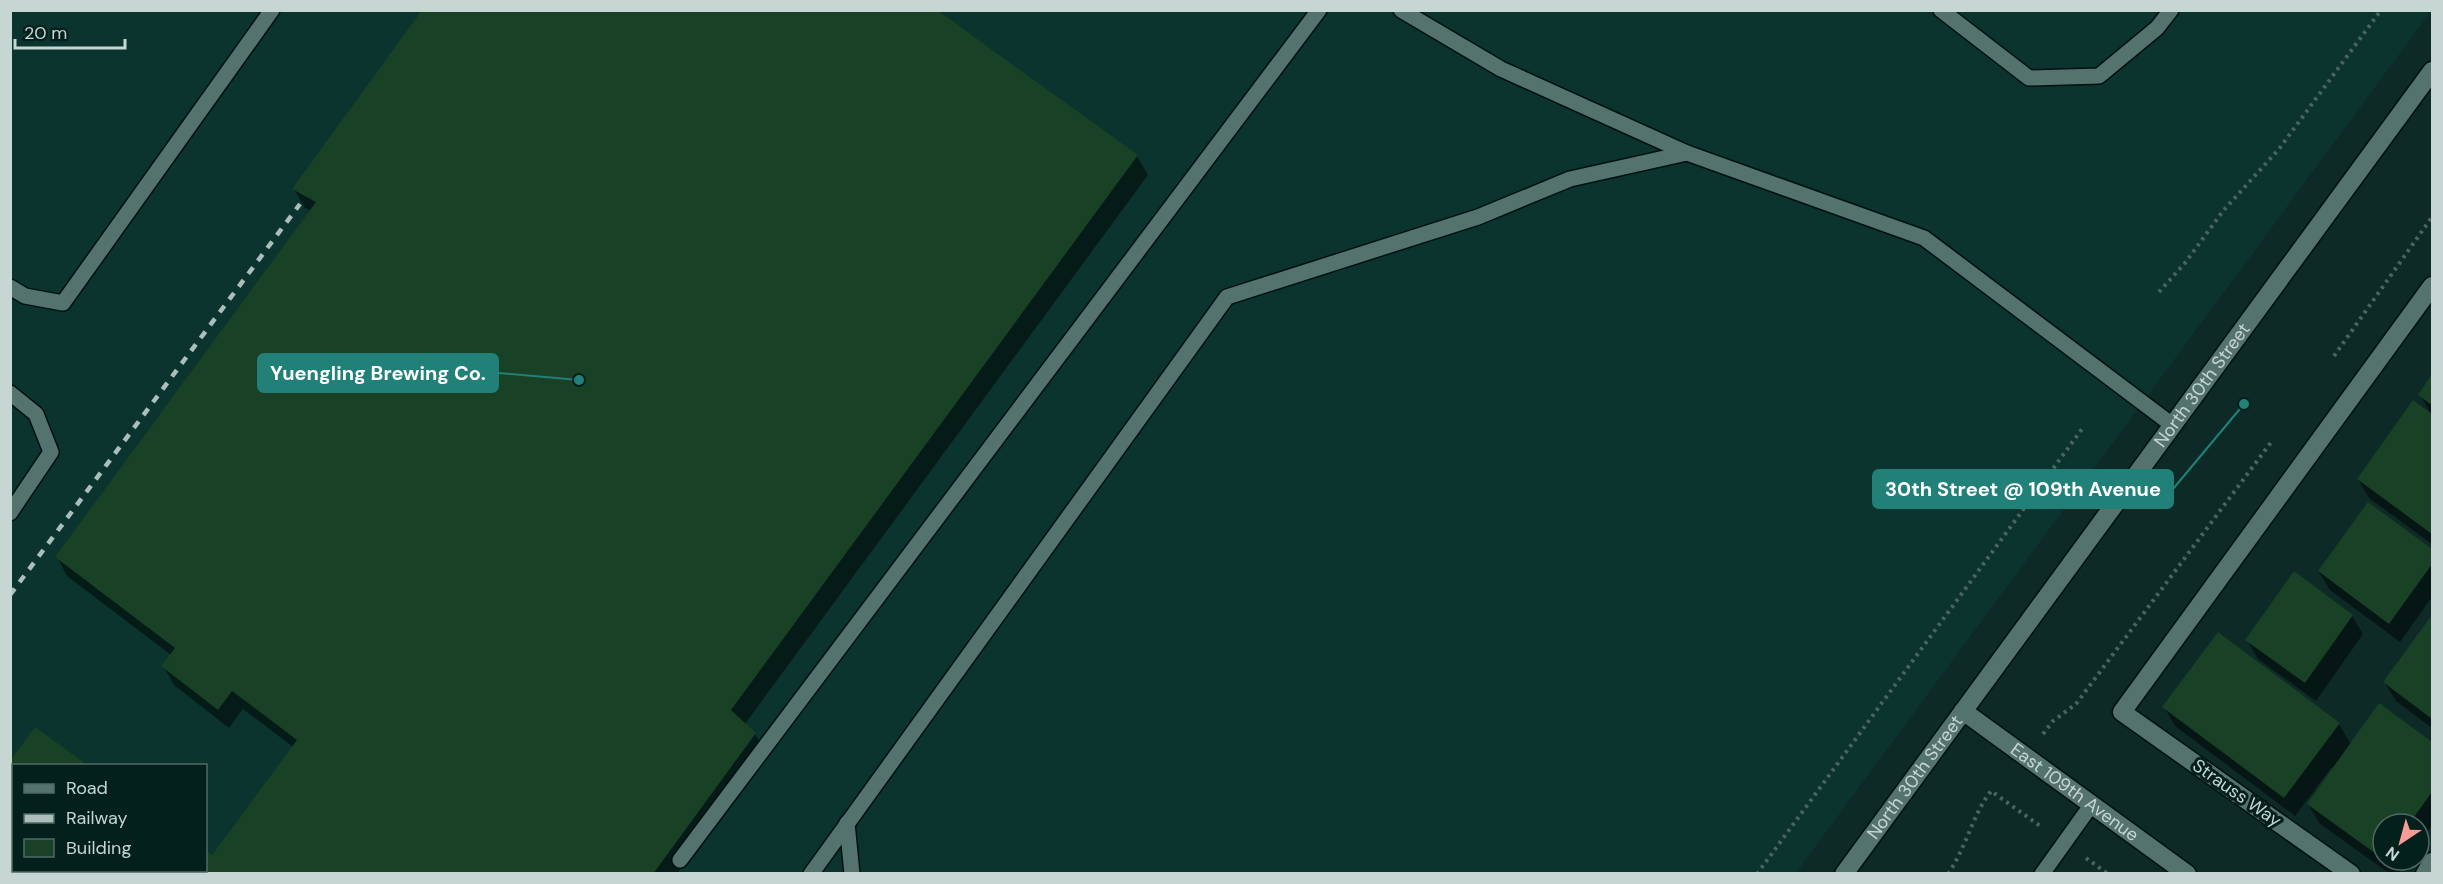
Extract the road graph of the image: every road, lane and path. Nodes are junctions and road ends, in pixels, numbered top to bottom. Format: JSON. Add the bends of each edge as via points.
{"nodes":[{"id":1,"x":272,"y":10,"type":"edge"},
{"id":2,"x":1319,"y":10,"type":"edge"},
{"id":3,"x":1401,"y":10,"type":"edge"},
{"id":4,"x":1941,"y":10,"type":"edge"},
{"id":5,"x":2171,"y":10,"type":"edge"},
{"id":6,"x":2381,"y":10,"type":"edge"},
{"id":7,"x":2433,"y":71,"type":"edge"},
{"id":8,"x":1687,"y":153,"type":"junction"},
{"id":9,"x":2433,"y":217,"type":"edge"},
{"id":10,"x":2433,"y":285,"type":"edge"},
{"id":11,"x":10,"y":287,"type":"edge"},
{"id":12,"x":2159,"y":292,"type":"dead end"},
{"id":13,"x":2334,"y":356,"type":"dead end"},
{"id":14,"x":10,"y":393,"type":"edge"},
{"id":15,"x":2171,"y":424,"type":"junction"},
{"id":16,"x":2082,"y":429,"type":"dead end"},
{"id":17,"x":10,"y":513,"type":"edge"},
{"id":18,"x":1963,"y":711,"type":"junction"},
{"id":19,"x":2092,"y":804,"type":"junction"},
{"id":20,"x":847,"y":823,"type":"junction"},
{"id":21,"x":2064,"y":843,"type":"junction"},
{"id":22,"x":680,"y":860,"type":"dead end"},
{"id":23,"x":2433,"y":862,"type":"edge"},
{"id":24,"x":811,"y":873,"type":"edge"},
{"id":25,"x":852,"y":873,"type":"edge"},
{"id":26,"x":1757,"y":873,"type":"edge"},
{"id":27,"x":1844,"y":873,"type":"edge"},
{"id":28,"x":1948,"y":873,"type":"edge"},
{"id":29,"x":2042,"y":873,"type":"edge"},
{"id":30,"x":2108,"y":873,"type":"edge"},
{"id":31,"x":2187,"y":873,"type":"edge"},
{"id":32,"x":2351,"y":873,"type":"edge"},
{"id":33,"x":2424,"y":873,"type":"edge"}],
"edges":[{"from":1,"to":11,"type":"lane","via":[[63,303],[25,296]]},
{"from":2,"to":22,"type":"lane"},
{"from":3,"to":8,"type":"lane","via":[[1502,69]]},
{"from":4,"to":5,"type":"lane","via":[[2029,78],[2099,76],[2157,28]]},
{"from":6,"to":12,"type":"path","via":[[2279,149],[2223,211]]},
{"from":7,"to":15,"type":"street","name":"North 30th Street"},
{"from":8,"to":15,"type":"lane","via":[[1924,238]]},
{"from":8,"to":20,"type":"lane","via":[[1569,178],[1478,217],[1227,297]]},
{"from":9,"to":13,"type":"path"},
{"from":10,"to":32,"type":"street","name":"Strauss Way","via":[[2122,712]]},
{"from":14,"to":17,"type":"lane","via":[[36,414],[51,452]]},
{"from":15,"to":18,"type":"street","name":"North 30th Street"},
{"from":16,"to":26,"type":"path"},
{"from":18,"to":19,"type":"street","name":"East 109th Avenue"},
{"from":18,"to":27,"type":"street","name":"North 30th Street"},
{"from":19,"to":21,"type":"lane"},
{"from":19,"to":31,"type":"street","name":"East 109th Avenue"},
{"from":20,"to":24,"type":"lane"},
{"from":20,"to":25,"type":"lane"},
{"from":21,"to":28,"type":"path","via":[[1991,790]]},
{"from":21,"to":29,"type":"lane"},
{"from":21,"to":30,"type":"path"},
{"from":23,"to":33,"type":"street"}]}
